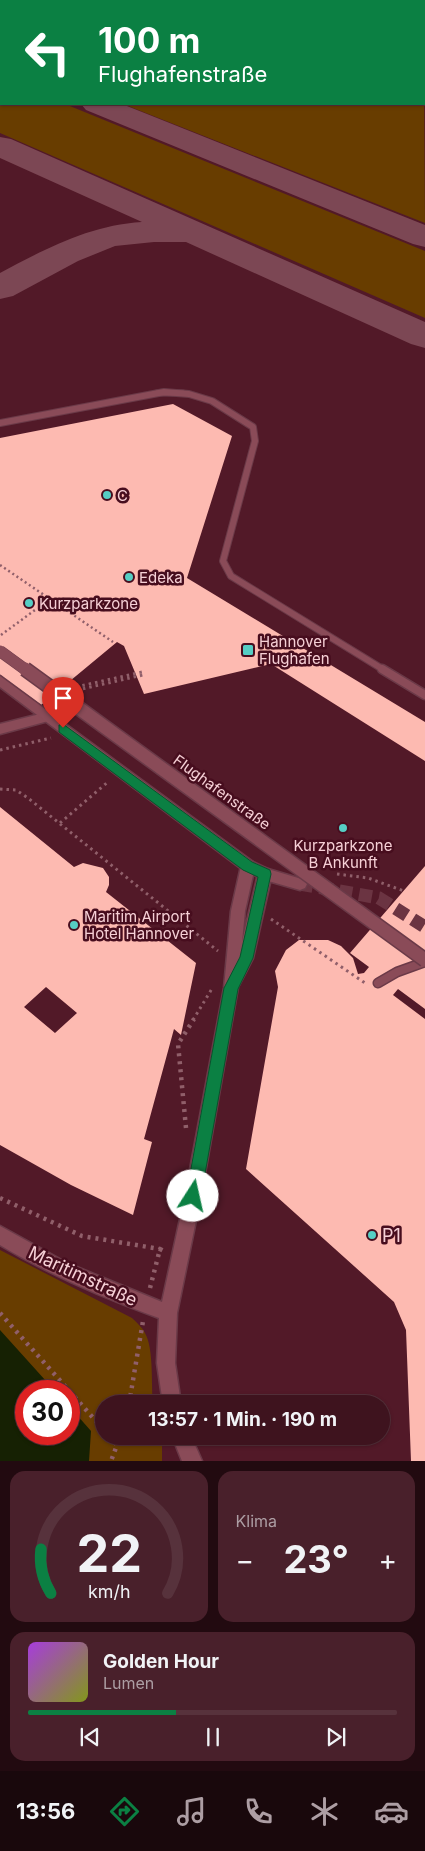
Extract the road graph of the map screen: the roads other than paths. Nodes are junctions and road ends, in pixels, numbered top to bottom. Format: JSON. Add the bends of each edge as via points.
{"nodes":[{"id":1,"x":0,"y":424,"type":"edge"},
{"id":2,"x":0,"y":651,"type":"edge"},
{"id":3,"x":0,"y":681,"type":"edge"},
{"id":4,"x":425,"y":695,"type":"edge"},
{"id":5,"x":48,"y":717,"type":"junction"},
{"id":6,"x":0,"y":729,"type":"edge"},
{"id":7,"x":248,"y":866,"type":"junction"},
{"id":8,"x":265,"y":874,"type":"junction"},
{"id":9,"x":300,"y":884,"type":"tunnel mouth"},
{"id":10,"x":425,"y":961,"type":"edge"},
{"id":11,"x":375,"y":986,"type":"road end"},
{"id":12,"x":231,"y":988,"type":"junction"},
{"id":13,"x":0,"y":1235,"type":"edge"},
{"id":14,"x":168,"y":1313,"type":"junction"},
{"id":15,"x":171,"y":1395,"type":"edge"},
{"id":16,"x":185,"y":1445,"type":"edge"},
{"id":17,"x":192,"y":1461,"type":"edge"}],
"edges":[{"from":1,"to":4,"type":"lane","via":[[164,392],[200,395],[239,416],[253,427],[255,441],[223,561],[231,576]]},
{"from":2,"to":10,"type":"main road","name":"Flughafenstraße","bridge":true},
{"from":3,"to":5,"type":"main road"},
{"from":5,"to":6,"type":"main road"},
{"from":5,"to":7,"type":"main road"},
{"from":7,"to":8,"type":"main road"},
{"from":7,"to":12,"type":"main road","via":[[238,911]]},
{"from":8,"to":9,"type":"main road"},
{"from":8,"to":12,"type":"main road","via":[[246,958]]},
{"from":10,"to":11,"type":"lane","via":[[397,972]]},
{"from":12,"to":14,"type":"main road"},
{"from":13,"to":14,"type":"main road","name":"Maritimstraße","via":[[52,1263]]},
{"from":14,"to":15,"type":"main road","via":[[166,1362]]},
{"from":16,"to":17,"type":"main road"}]}
